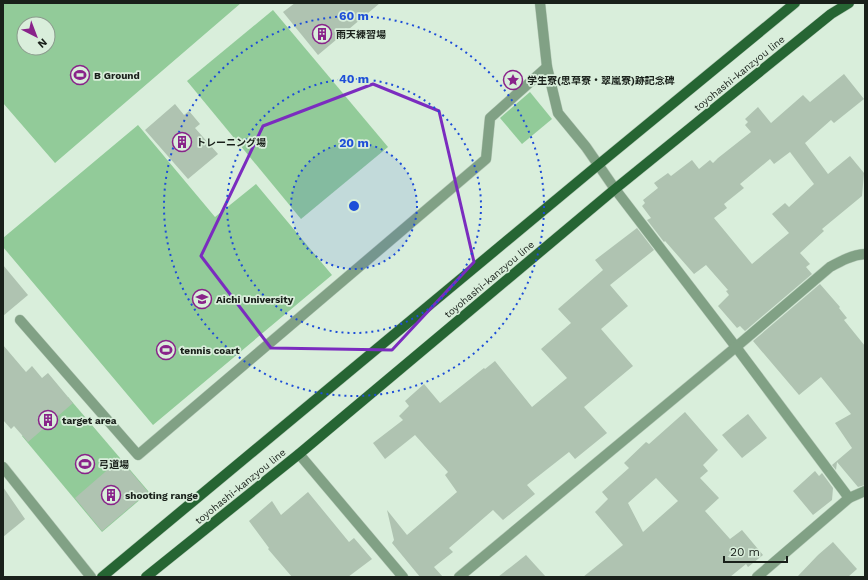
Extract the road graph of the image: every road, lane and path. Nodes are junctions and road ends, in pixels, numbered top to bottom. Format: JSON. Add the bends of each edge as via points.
{"nodes":[{"id":1,"x":540,"y":3,"type":"edge"},
{"id":2,"x":795,"y":3,"type":"edge"},
{"id":3,"x":849,"y":3,"type":"edge"},
{"id":4,"x":547,"y":67,"type":"junction"},
{"id":5,"x":598,"y":165,"type":"junction"},
{"id":6,"x":615,"y":189,"type":"junction"},
{"id":7,"x":865,"y":254,"type":"edge"},
{"id":8,"x":20,"y":320,"type":"dead end"},
{"id":9,"x":736,"y":347,"type":"junction"},
{"id":10,"x":299,"y":454,"type":"junction"},
{"id":11,"x":3,"y":467,"type":"edge"},
{"id":12,"x":865,"y":491,"type":"edge"},
{"id":13,"x":849,"y":498,"type":"junction"},
{"id":14,"x":91,"y":577,"type":"edge"},
{"id":15,"x":102,"y":577,"type":"edge"},
{"id":16,"x":146,"y":577,"type":"edge"},
{"id":17,"x":404,"y":577,"type":"edge"},
{"id":18,"x":459,"y":577,"type":"edge"},
{"id":19,"x":757,"y":577,"type":"edge"}],
"edges":[{"from":1,"to":4,"type":"street"},
{"from":2,"to":5,"type":"main road","name":"toyohashi-kanzyou line"},
{"from":3,"to":6,"type":"main road","name":"toyohashi-kanzyou line","via":[[831,14]]},
{"from":4,"to":5,"type":"street","via":[[558,113]]},
{"from":4,"to":8,"type":"street","via":[[490,118],[486,159],[138,455]]},
{"from":5,"to":6,"type":"street"},
{"from":5,"to":15,"type":"main road","name":"toyohashi-kanzyou line"},
{"from":6,"to":9,"type":"street"},
{"from":6,"to":10,"type":"main road","name":"toyohashi-kanzyou line"},
{"from":7,"to":9,"type":"street","via":[[843,259],[830,267]]},
{"from":9,"to":13,"type":"street"},
{"from":9,"to":18,"type":"street"},
{"from":10,"to":16,"type":"main road","name":"toyohashi-kanzyou line"},
{"from":10,"to":17,"type":"street"},
{"from":11,"to":14,"type":"street"},
{"from":12,"to":13,"type":"street"},
{"from":13,"to":19,"type":"street"}]}
